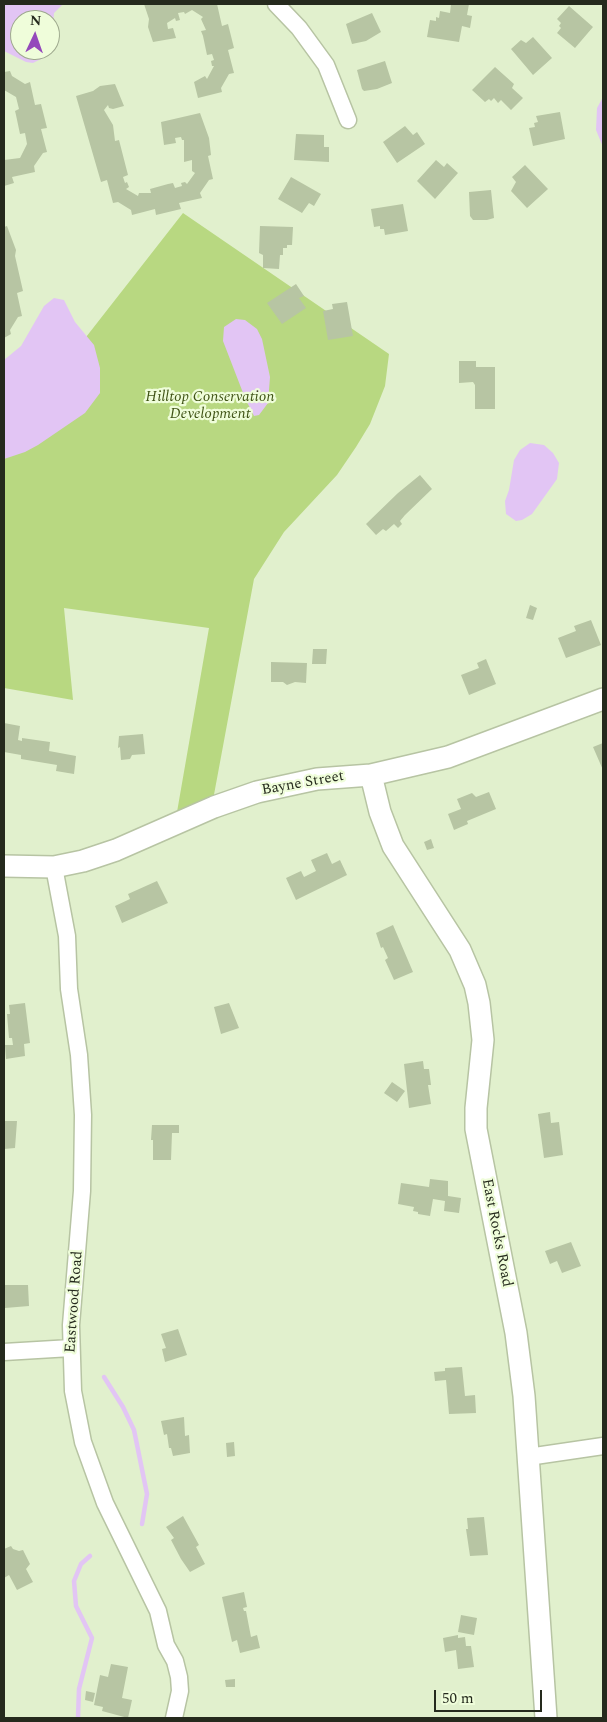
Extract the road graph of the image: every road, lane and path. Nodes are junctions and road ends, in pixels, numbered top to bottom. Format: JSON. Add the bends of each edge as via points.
{"nodes":[{"id":1,"x":276,"y":4,"type":"edge"},
{"id":2,"x":348,"y":120,"type":"dead end"},
{"id":3,"x":603,"y":699,"type":"edge"},
{"id":4,"x":371,"y":775,"type":"junction"},
{"id":5,"x":4,"y":866,"type":"edge"},
{"id":6,"x":54,"y":867,"type":"junction"},
{"id":7,"x":71,"y":1348,"type":"junction"},
{"id":8,"x":4,"y":1352,"type":"edge"},
{"id":9,"x":603,"y":1446,"type":"edge"},
{"id":10,"x":528,"y":1457,"type":"junction"},
{"id":11,"x":174,"y":1718,"type":"edge"},
{"id":12,"x":546,"y":1718,"type":"edge"}],
"edges":[{"from":1,"to":2,"type":"street","via":[[300,28],[326,65]]},
{"from":3,"to":4,"type":"street","name":"Bayne Street","via":[[476,748]]},
{"from":4,"to":6,"type":"street","name":"Bayne Street","via":[[317,779],[257,792],[100,856]]},
{"from":4,"to":10,"type":"street","name":"East Rocks Road","via":[[393,846],[460,950],[480,1003],[483,1040],[476,1129],[516,1334]]},
{"from":5,"to":6,"type":"street","name":"Bayne Street"},
{"from":6,"to":7,"type":"street","name":"Eastwood Road","via":[[67,936],[83,1115],[82,1191]]},
{"from":7,"to":8,"type":"street"},
{"from":7,"to":11,"type":"street","name":"Eastwood Road","via":[[73,1391],[83,1442],[105,1503],[158,1611],[166,1645],[179,1677],[180,1691]]},
{"from":9,"to":10,"type":"street"},
{"from":10,"to":12,"type":"street","name":"East Rocks Road"}]}
